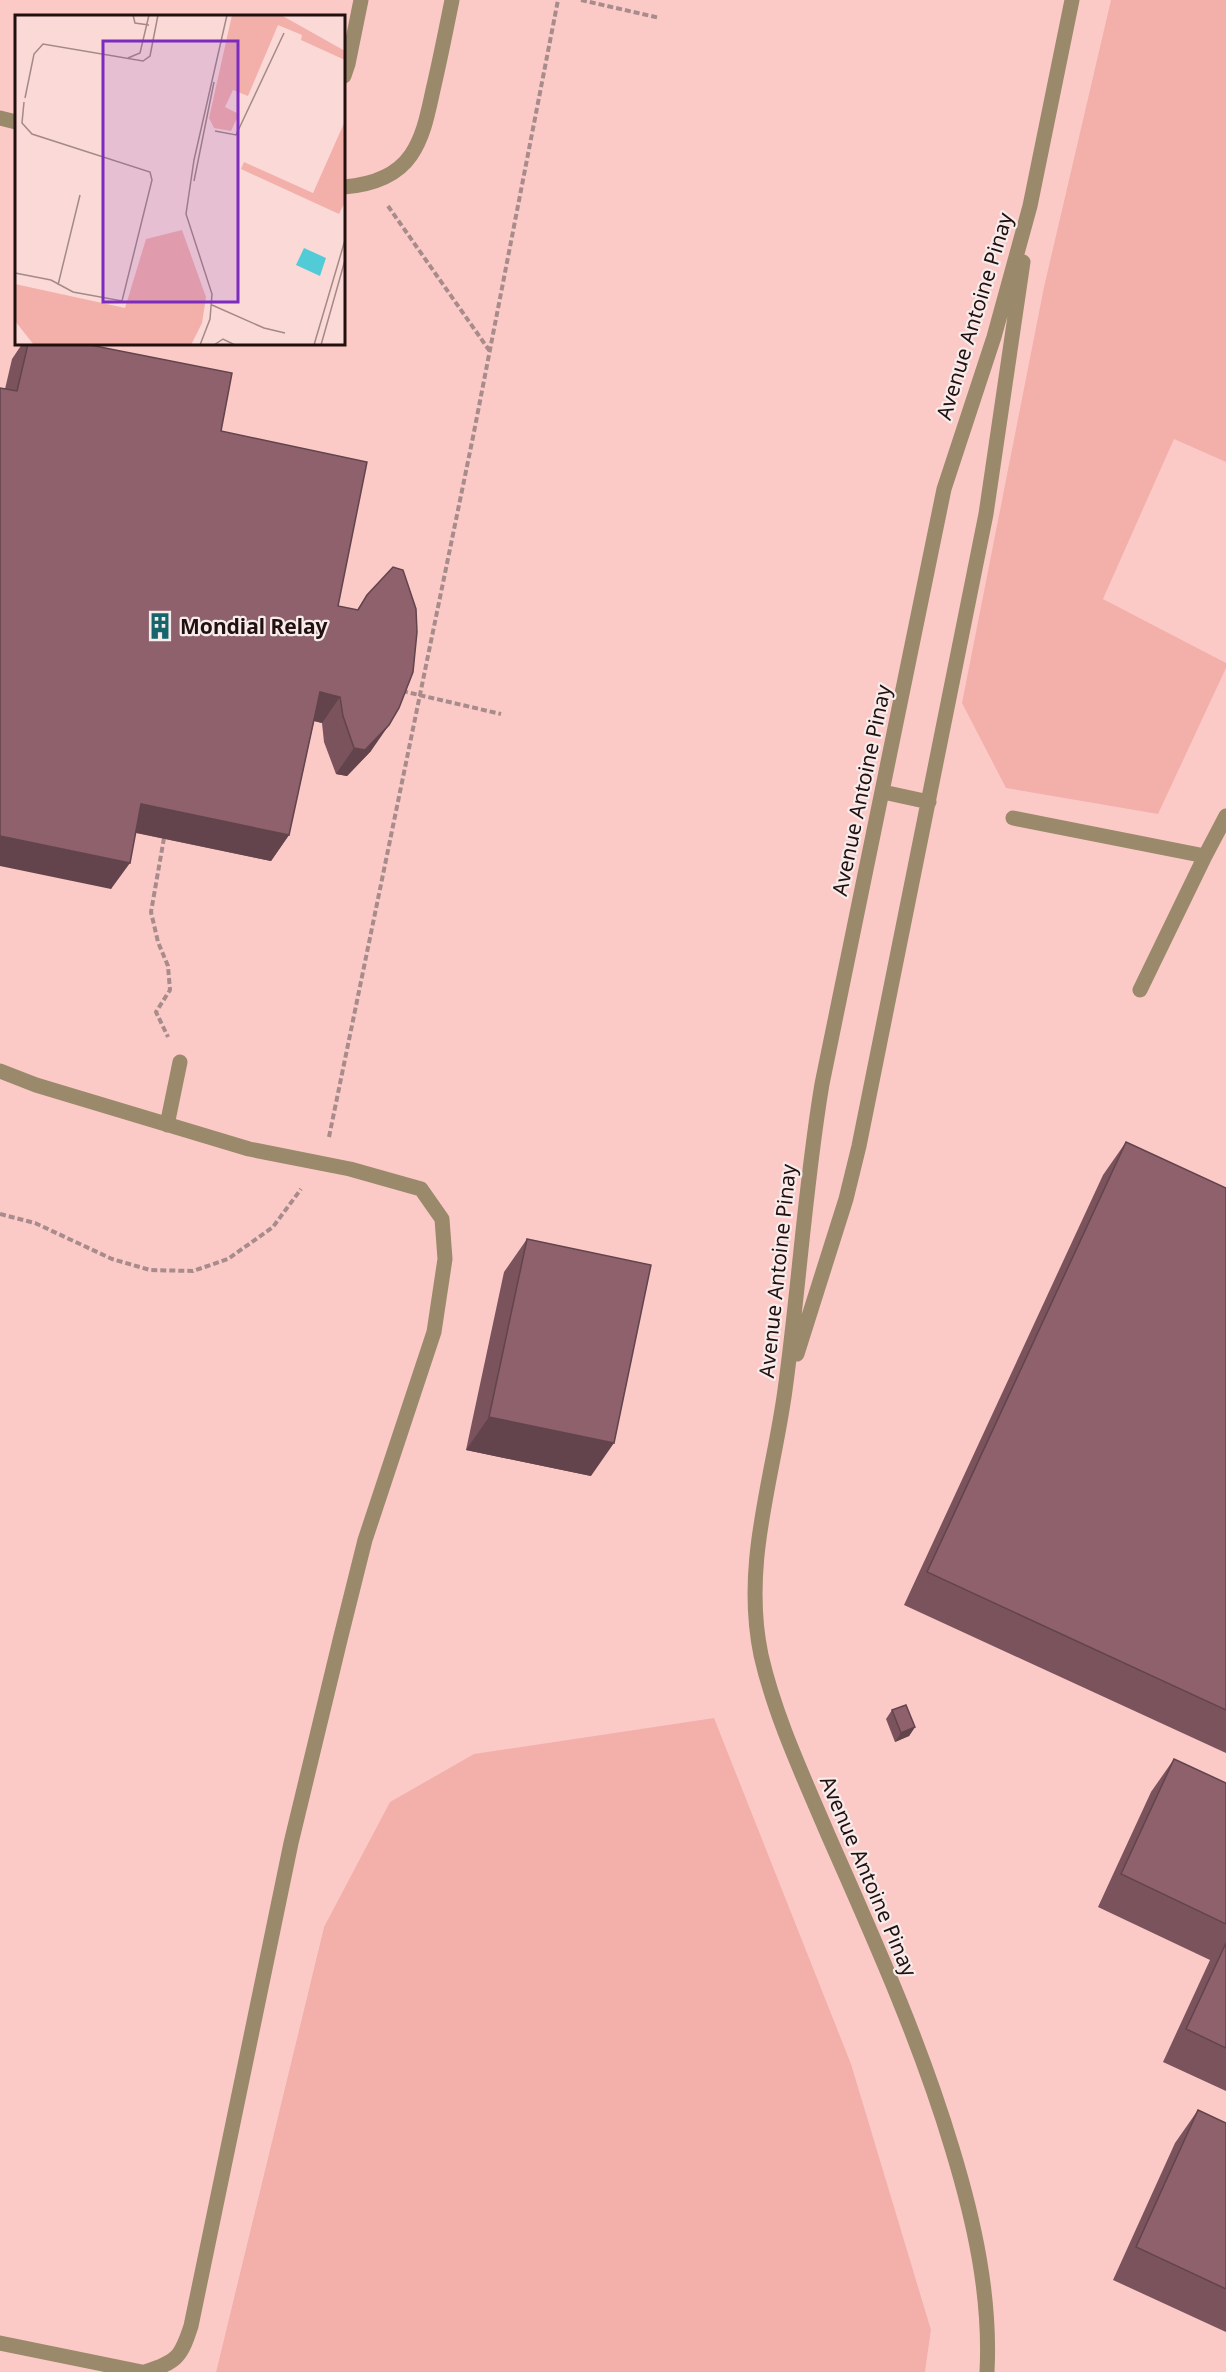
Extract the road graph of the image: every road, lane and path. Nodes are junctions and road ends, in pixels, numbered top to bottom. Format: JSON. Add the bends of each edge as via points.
{"nodes":[{"id":1,"x":361,"y":0,"type":"edge"},
{"id":2,"x":452,"y":0,"type":"edge"},
{"id":3,"x":558,"y":0,"type":"edge"},
{"id":4,"x":581,"y":0,"type":"edge"},
{"id":5,"x":1072,"y":0,"type":"edge"},
{"id":6,"x":660,"y":18,"type":"dead end"},
{"id":7,"x":345,"y":73,"type":"edge"},
{"id":8,"x":0,"y":118,"type":"edge"},
{"id":9,"x":15,"y":122,"type":"edge"},
{"id":10,"x":372,"y":183,"type":"junction"},
{"id":11,"x":345,"y":188,"type":"edge"},
{"id":12,"x":1030,"y":206,"type":"junction"},
{"id":13,"x":489,"y":351,"type":"junction"},
{"id":14,"x":396,"y":690,"type":"edge"},
{"id":15,"x":420,"y":695,"type":"junction"},
{"id":16,"x":501,"y":714,"type":"dead end"},
{"id":17,"x":883,"y":792,"type":"junction"},
{"id":18,"x":929,"y":802,"type":"junction"},
{"id":19,"x":1226,"y":816,"type":"edge"},
{"id":20,"x":1013,"y":818,"type":"dead end"},
{"id":21,"x":164,"y":838,"type":"edge"},
{"id":22,"x":1205,"y":856,"type":"junction"},
{"id":23,"x":1140,"y":990,"type":"dead end"},
{"id":24,"x":180,"y":1062,"type":"joint"},
{"id":25,"x":0,"y":1071,"type":"edge"},
{"id":26,"x":167,"y":1125,"type":"junction"},
{"id":27,"x":317,"y":1163,"type":"junction"},
{"id":28,"x":0,"y":1214,"type":"edge"},
{"id":29,"x":785,"y":1394,"type":"junction"},
{"id":30,"x":0,"y":2343,"type":"edge"},
{"id":31,"x":143,"y":2372,"type":"edge"},
{"id":32,"x":987,"y":2372,"type":"edge"}],
"edges":[{"from":1,"to":7,"type":"street"},
{"from":2,"to":10,"type":"street","via":[[420,139],[411,156]]},
{"from":3,"to":13,"type":"path"},
{"from":4,"to":6,"type":"path"},
{"from":5,"to":12,"type":"street","name":"Avenue Antoine Pinay"},
{"from":8,"to":9,"type":"street"},
{"from":10,"to":11,"type":"street"},
{"from":10,"to":13,"type":"path"},
{"from":12,"to":17,"type":"street","name":"Avenue Antoine Pinay","via":[[994,337],[944,489]]},
{"from":12,"to":18,"type":"street","name":"Avenue Antoine Pinay","via":[[992,482]]},
{"from":13,"to":15,"type":"path"},
{"from":14,"to":15,"type":"path"},
{"from":15,"to":16,"type":"path"},
{"from":15,"to":27,"type":"path","via":[[330,1134]]},
{"from":17,"to":18,"type":"street"},
{"from":17,"to":29,"type":"street","name":"Avenue Antoine Pinay","via":[[819,1102]]},
{"from":18,"to":29,"type":"street","name":"Avenue Antoine Pinay","via":[[853,1174]]},
{"from":19,"to":22,"type":"street"},
{"from":20,"to":22,"type":"street"},
{"from":21,"to":24,"type":"path","via":[[150,912],[168,966],[170,990],[156,1012]]},
{"from":22,"to":23,"type":"street"},
{"from":24,"to":26,"type":"street"},
{"from":25,"to":26,"type":"street"},
{"from":26,"to":27,"type":"street","via":[[249,1149]]},
{"from":27,"to":28,"type":"path","via":[[273,1227],[228,1259],[193,1271],[150,1270],[112,1259],[35,1223]]},
{"from":27,"to":31,"type":"street","via":[[421,1189],[442,1219],[445,1259],[434,1332],[365,1540],[296,1820],[191,2326],[183,2352],[165,2366]]},
{"from":29,"to":32,"type":"street","name":"Avenue Antoine Pinay","via":[[754,1569],[762,1658],[803,1775],[910,2025],[937,2099],[978,2252],[985,2301]]},
{"from":30,"to":31,"type":"street"}]}
